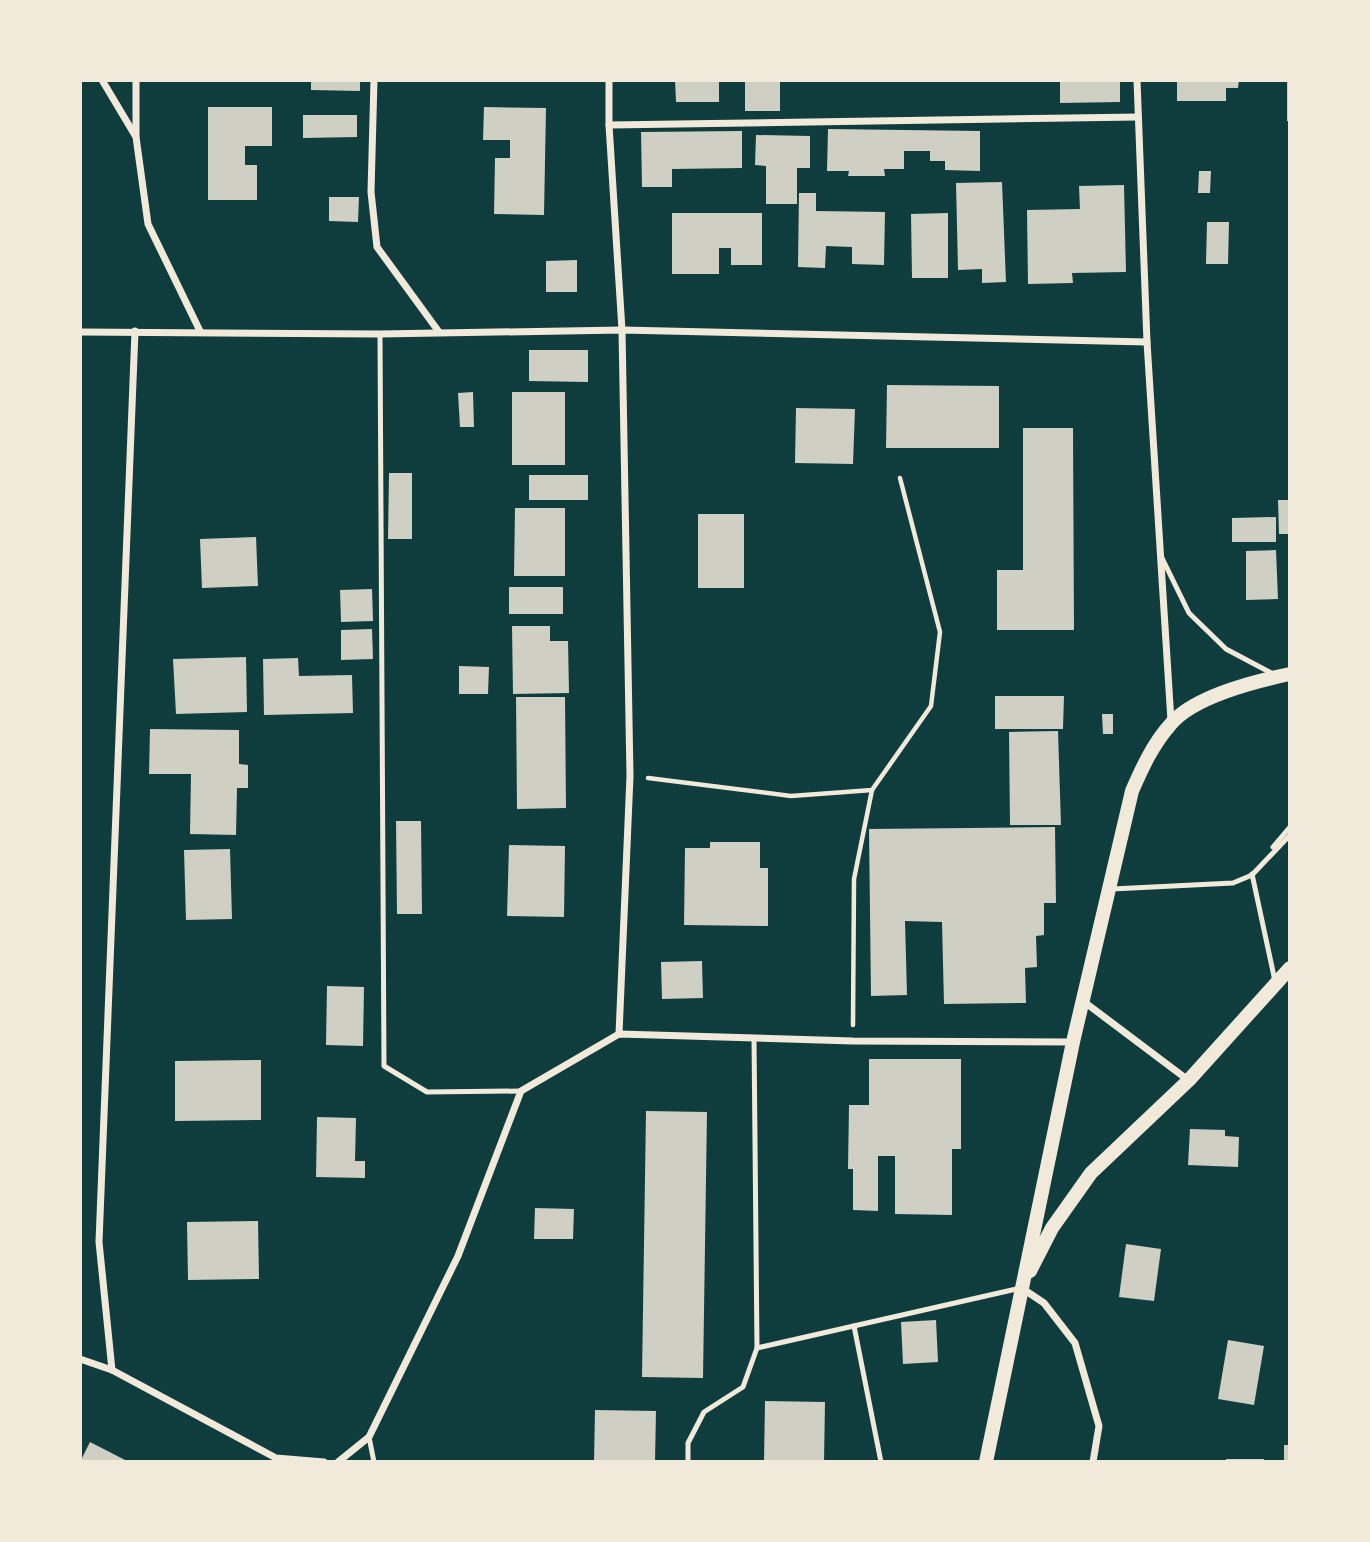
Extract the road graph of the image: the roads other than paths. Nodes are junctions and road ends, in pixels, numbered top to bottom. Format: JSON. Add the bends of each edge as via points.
{"nodes":[{"id":1,"x":102,"y":80,"type":"edge"},
{"id":2,"x":136,"y":80,"type":"edge"},
{"id":3,"x":374,"y":80,"type":"edge"},
{"id":4,"x":610,"y":80,"type":"edge"},
{"id":5,"x":1136,"y":80,"type":"edge"},
{"id":6,"x":1138,"y":117,"type":"junction"},
{"id":7,"x":609,"y":125,"type":"junction"},
{"id":8,"x":136,"y":137,"type":"junction"},
{"id":9,"x":622,"y":330,"type":"junction"},
{"id":10,"x":135,"y":331,"type":"junction"},
{"id":11,"x":200,"y":331,"type":"junction"},
{"id":12,"x":80,"y":332,"type":"edge"},
{"id":13,"x":439,"y":332,"type":"junction"},
{"id":14,"x":380,"y":334,"type":"junction"},
{"id":15,"x":1147,"y":342,"type":"junction"},
{"id":16,"x":1160,"y":555,"type":"junction"},
{"id":17,"x":1283,"y":675,"type":"edge"},
{"id":18,"x":1171,"y":722,"type":"junction"},
{"id":19,"x":1290,"y":827,"type":"edge"},
{"id":20,"x":1290,"y":835,"type":"edge"},
{"id":21,"x":1252,"y":875,"type":"junction"},
{"id":22,"x":1110,"y":889,"type":"junction"},
{"id":23,"x":1290,"y":968,"type":"edge"},
{"id":24,"x":1276,"y":984,"type":"junction"},
{"id":25,"x":1082,"y":1001,"type":"junction"},
{"id":26,"x":619,"y":1034,"type":"junction"},
{"id":27,"x":754,"y":1037,"type":"junction"},
{"id":28,"x":1073,"y":1042,"type":"junction"},
{"id":29,"x":1189,"y":1080,"type":"junction"},
{"id":30,"x":521,"y":1091,"type":"junction"},
{"id":31,"x":1021,"y":1288,"type":"junction"},
{"id":32,"x":854,"y":1326,"type":"junction"},
{"id":33,"x":757,"y":1348,"type":"junction"},
{"id":34,"x":80,"y":1359,"type":"edge"},
{"id":35,"x":111,"y":1370,"type":"junction"},
{"id":36,"x":369,"y":1437,"type":"junction"},
{"id":37,"x":324,"y":1461,"type":"edge"},
{"id":38,"x":338,"y":1461,"type":"edge"},
{"id":39,"x":374,"y":1461,"type":"edge"},
{"id":40,"x":688,"y":1461,"type":"edge"},
{"id":41,"x":881,"y":1461,"type":"edge"},
{"id":42,"x":986,"y":1461,"type":"edge"},
{"id":43,"x":1093,"y":1461,"type":"edge"}],
"edges":[{"from":1,"to":8,"type":"street"},
{"from":2,"to":8,"type":"street"},
{"from":3,"to":13,"type":"street","via":[[371,192],[377,247]]},
{"from":4,"to":7,"type":"street"},
{"from":5,"to":6,"type":"street"},
{"from":6,"to":7,"type":"street"},
{"from":6,"to":15,"type":"street"},
{"from":7,"to":9,"type":"street"},
{"from":8,"to":11,"type":"street","via":[[148,223]]},
{"from":9,"to":13,"type":"street"},
{"from":9,"to":15,"type":"street"},
{"from":9,"to":26,"type":"street","via":[[630,776]]},
{"from":10,"to":11,"type":"street"},
{"from":10,"to":12,"type":"street"},
{"from":10,"to":35,"type":"street","via":[[99,1242]]},
{"from":11,"to":14,"type":"street"},
{"from":13,"to":14,"type":"street"},
{"from":14,"to":30,"type":"lane","via":[[384,1066],[427,1092]]},
{"from":15,"to":16,"type":"street"},
{"from":16,"to":17,"type":"lane","via":[[1189,613],[1226,649]]},
{"from":16,"to":18,"type":"street"},
{"from":17,"to":18,"type":"main road","via":[[1210,698]]},
{"from":18,"to":22,"type":"main road","via":[[1132,791]]},
{"from":19,"to":21,"type":"lane"},
{"from":20,"to":21,"type":"lane"},
{"from":21,"to":22,"type":"lane","via":[[1233,883]]},
{"from":21,"to":24,"type":"lane"},
{"from":22,"to":25,"type":"main road"},
{"from":23,"to":24,"type":"main road"},
{"from":24,"to":29,"type":"main road"},
{"from":25,"to":28,"type":"main road"},
{"from":25,"to":29,"type":"street"},
{"from":26,"to":27,"type":"street"},
{"from":26,"to":30,"type":"street"},
{"from":27,"to":28,"type":"street"},
{"from":27,"to":33,"type":"lane"},
{"from":28,"to":31,"type":"main road"},
{"from":29,"to":31,"type":"main road","via":[[1091,1173],[1052,1228]]},
{"from":30,"to":36,"type":"street","via":[[458,1256]]},
{"from":31,"to":32,"type":"lane"},
{"from":31,"to":42,"type":"main road"},
{"from":31,"to":43,"type":"street","via":[[1044,1303],[1075,1343],[1099,1426]]},
{"from":32,"to":33,"type":"lane"},
{"from":32,"to":41,"type":"lane"},
{"from":33,"to":40,"type":"lane","via":[[743,1387],[704,1412],[688,1443]]},
{"from":34,"to":35,"type":"street"},
{"from":35,"to":37,"type":"street","via":[[276,1458]]},
{"from":36,"to":38,"type":"street"},
{"from":36,"to":39,"type":"lane"}]}
